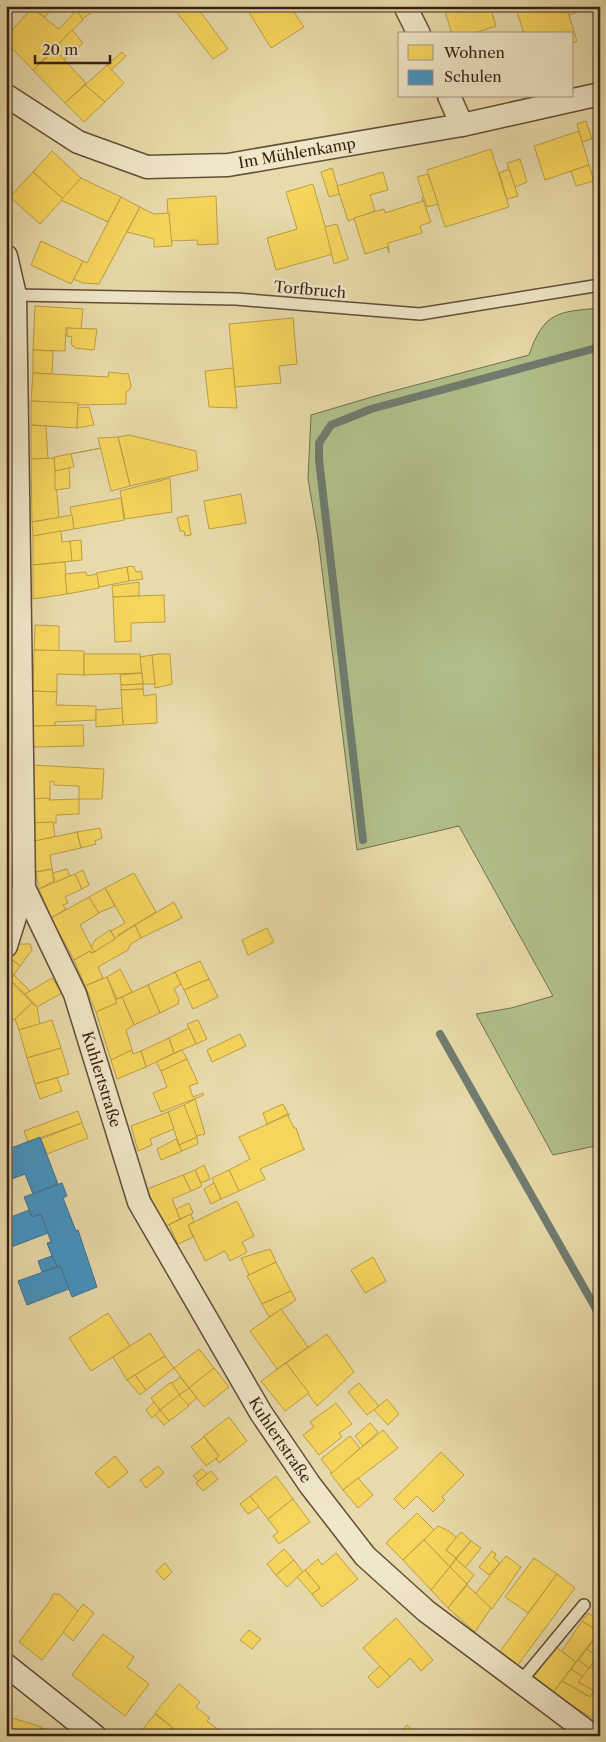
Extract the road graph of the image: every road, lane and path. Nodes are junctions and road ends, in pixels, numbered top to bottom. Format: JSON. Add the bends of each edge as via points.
{"nodes":[{"id":1,"x":405,"y":6,"type":"edge"},
{"id":2,"x":418,"y":32,"type":"edge"},
{"id":3,"x":600,"y":94,"type":"edge"},
{"id":4,"x":7,"y":96,"type":"edge"},
{"id":5,"x":450,"y":98,"type":"edge"},
{"id":6,"x":462,"y":124,"type":"junction"},
{"id":7,"x":6,"y":256,"type":"edge"},
{"id":8,"x":600,"y":285,"type":"edge"},
{"id":9,"x":15,"y":296,"type":"junction"},
{"id":10,"x":24,"y":888,"type":"junction"},
{"id":11,"x":6,"y":946,"type":"edge"},
{"id":12,"x":584,"y":1605,"type":"dead end"},
{"id":13,"x":6,"y":1665,"type":"edge"},
{"id":14,"x":521,"y":1682,"type":"junction"},
{"id":15,"x":95,"y":1736,"type":"edge"},
{"id":16,"x":593,"y":1736,"type":"edge"}],
"edges":[{"from":1,"to":2,"type":"street"},
{"from":3,"to":6,"type":"street","name":"Im Mühlenkamp"},
{"from":4,"to":6,"type":"street","name":"Im Mühlenkamp","via":[[78,142],[147,167],[228,165]]},
{"from":5,"to":6,"type":"street"},
{"from":7,"to":9,"type":"street","name":"Kuhlertstraße"},
{"from":8,"to":9,"type":"lane","name":"Torfbruch","via":[[420,314],[236,299]]},
{"from":9,"to":10,"type":"street","name":"Kuhlertstraße"},
{"from":10,"to":11,"type":"street"},
{"from":10,"to":14,"type":"street","name":"Kuhlertstraße","via":[[75,994],[139,1202],[261,1413],[310,1485],[365,1556],[426,1611]]},
{"from":12,"to":14,"type":"lane"},
{"from":13,"to":15,"type":"street"},
{"from":14,"to":16,"type":"street","name":"Kuhlertstraße"}]}
